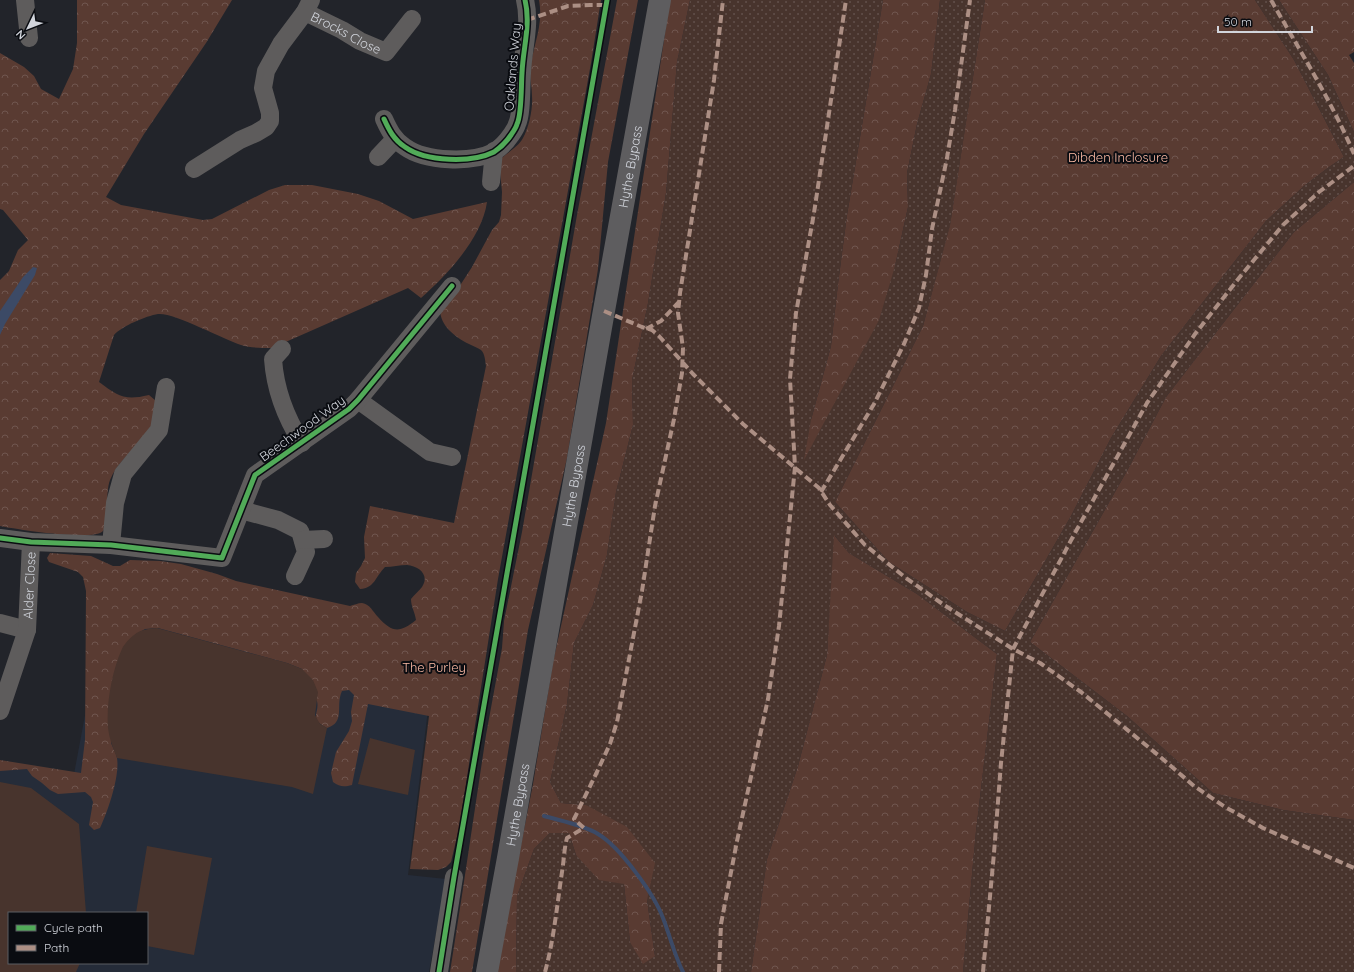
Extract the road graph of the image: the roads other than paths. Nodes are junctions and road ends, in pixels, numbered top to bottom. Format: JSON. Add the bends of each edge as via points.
{"nodes":[{"id":1,"x":25,"y":0,"type":"edge"},
{"id":2,"x":525,"y":0,"type":"edge"},
{"id":3,"x":660,"y":0,"type":"edge"},
{"id":4,"x":308,"y":6,"type":"edge"},
{"id":5,"x":412,"y":19,"type":"dead end"},
{"id":6,"x":29,"y":38,"type":"dead end"},
{"id":7,"x":384,"y":119,"type":"dead end"},
{"id":8,"x":395,"y":139,"type":"junction"},
{"id":9,"x":494,"y":151,"type":"junction"},
{"id":10,"x":378,"y":157,"type":"dead end"},
{"id":11,"x":194,"y":169,"type":"dead end"},
{"id":12,"x":492,"y":182,"type":"dead end"},
{"id":13,"x":452,"y":286,"type":"dead end"},
{"id":14,"x":282,"y":349,"type":"dead end"},
{"id":15,"x":166,"y":387,"type":"dead end"},
{"id":16,"x":358,"y":400,"type":"junction"},
{"id":17,"x":302,"y":443,"type":"junction"},
{"id":18,"x":452,"y":457,"type":"dead end"},
{"id":19,"x":241,"y":510,"type":"junction"},
{"id":20,"x":0,"y":538,"type":"edge"},
{"id":21,"x":302,"y":540,"type":"junction"},
{"id":22,"x":324,"y":540,"type":"dead end"},
{"id":23,"x":31,"y":542,"type":"junction"},
{"id":24,"x":111,"y":545,"type":"junction"},
{"id":25,"x":295,"y":576,"type":"dead end"},
{"id":26,"x":0,"y":623,"type":"edge"},
{"id":27,"x":27,"y":630,"type":"junction"},
{"id":28,"x":0,"y":711,"type":"edge"},
{"id":29,"x":454,"y":877,"type":"dead end"},
{"id":30,"x":439,"y":972,"type":"edge"},
{"id":31,"x":487,"y":972,"type":"edge"}],
"edges":[{"from":1,"to":6,"type":"street"},
{"from":2,"to":9,"type":"street","name":"Oaklands Way","via":[[527,35],[518,124],[511,135]]},
{"from":3,"to":31,"type":"main road","name":"Hythe Bypass"},
{"from":4,"to":5,"type":"street","name":"Brocks Close","via":[[360,41],[390,55]]},
{"from":4,"to":11,"type":"street","via":[[281,44],[266,71],[263,88],[270,114],[270,121],[266,127]]},
{"from":7,"to":8,"type":"street"},
{"from":8,"to":9,"type":"street","via":[[407,149],[432,158],[464,159]]},
{"from":8,"to":10,"type":"street"},
{"from":9,"to":12,"type":"street"},
{"from":13,"to":16,"type":"street","name":"Beechwood Way"},
{"from":14,"to":17,"type":"street","via":[[273,358],[274,373],[287,416]]},
{"from":15,"to":24,"type":"street","via":[[159,430],[123,474],[115,503]]},
{"from":16,"to":17,"type":"street","name":"Beechwood Way"},
{"from":16,"to":18,"type":"street","via":[[430,452]]},
{"from":17,"to":19,"type":"street","name":"Beechwood Way","via":[[255,475]]},
{"from":19,"to":21,"type":"street","via":[[278,520],[300,531]]},
{"from":19,"to":24,"type":"street","name":"Beechwood Way","via":[[222,558]]},
{"from":20,"to":23,"type":"street","name":"Beechwood Way"},
{"from":21,"to":22,"type":"street"},
{"from":21,"to":25,"type":"street","via":[[306,552]]},
{"from":23,"to":24,"type":"street","name":"Beechwood Way"},
{"from":23,"to":27,"type":"street","name":"Alder Close"},
{"from":26,"to":27,"type":"street","name":"Alder Close"},
{"from":27,"to":28,"type":"street","name":"Alder Close"},
{"from":29,"to":30,"type":"street"}]}
